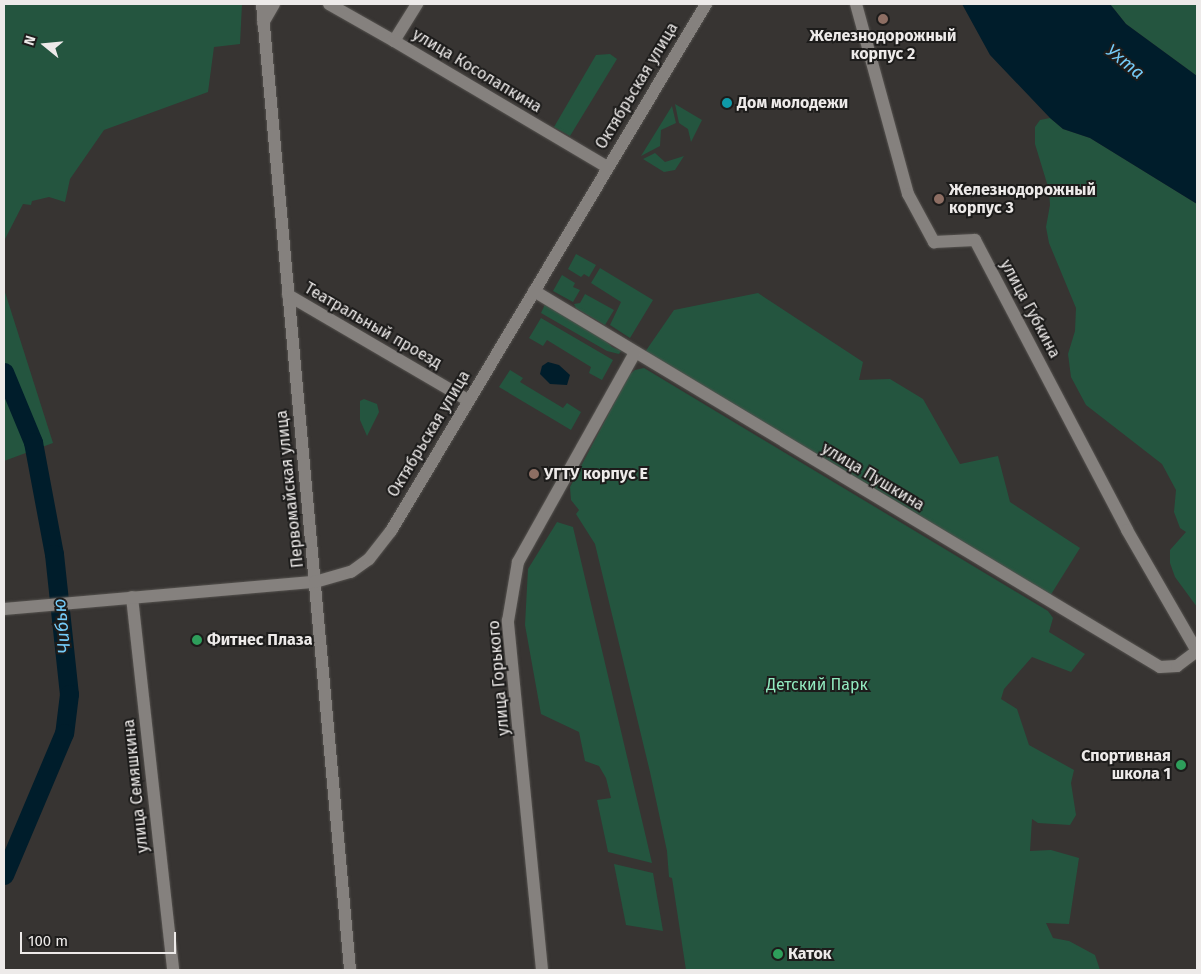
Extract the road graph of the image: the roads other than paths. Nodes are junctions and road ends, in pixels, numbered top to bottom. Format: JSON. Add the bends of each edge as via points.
{"nodes":[{"id":1,"x":262,"y":4,"type":"edge"},
{"id":2,"x":274,"y":4,"type":"edge"},
{"id":3,"x":329,"y":4,"type":"edge"},
{"id":4,"x":417,"y":4,"type":"edge"},
{"id":5,"x":706,"y":4,"type":"edge"},
{"id":6,"x":856,"y":4,"type":"edge"},
{"id":7,"x":263,"y":23,"type":"junction"},
{"id":8,"x":394,"y":42,"type":"junction"},
{"id":9,"x":607,"y":167,"type":"junction"},
{"id":10,"x":534,"y":292,"type":"junction"},
{"id":11,"x":288,"y":295,"type":"junction"},
{"id":12,"x":635,"y":354,"type":"junction"},
{"id":13,"x":468,"y":400,"type":"junction"},
{"id":14,"x":316,"y":582,"type":"junction"},
{"id":15,"x":132,"y":597,"type":"junction"},
{"id":16,"x":4,"y":609,"type":"edge"},
{"id":17,"x":1197,"y":651,"type":"edge"},
{"id":18,"x":173,"y":970,"type":"edge"},
{"id":19,"x":350,"y":970,"type":"edge"},
{"id":20,"x":542,"y":970,"type":"edge"}],
"edges":[{"from":1,"to":7,"type":"street","name":"Первомайская улица"},
{"from":2,"to":7,"type":"street"},
{"from":3,"to":8,"type":"street","name":"улица Косолапкина"},
{"from":4,"to":8,"type":"street"},
{"from":5,"to":9,"type":"street","name":"Октябрьская улица"},
{"from":6,"to":17,"type":"street","name":"улица Губкина","via":[[908,194],[934,242],[976,240],[1128,530]]},
{"from":7,"to":11,"type":"street","name":"Первомайская улица"},
{"from":8,"to":9,"type":"street","name":"улица Косолапкина"},
{"from":9,"to":10,"type":"street","name":"Октябрьская улица"},
{"from":10,"to":12,"type":"street","name":"улица Пушкина"},
{"from":10,"to":13,"type":"street","name":"Октябрьская улица"},
{"from":11,"to":13,"type":"street","name":"Театральный проезд"},
{"from":11,"to":14,"type":"street","name":"Первомайская улица"},
{"from":12,"to":17,"type":"street","name":"улица Пушкина","via":[[1160,667],[1177,666]]},
{"from":12,"to":20,"type":"street","name":"улица Горького","via":[[518,562],[508,621]]},
{"from":13,"to":14,"type":"street","name":"Октябрьская улица","via":[[391,531],[370,559],[352,572]]},
{"from":14,"to":15,"type":"street","name":"Октябрьская улица"},
{"from":14,"to":19,"type":"street","name":"Первомайская улица"},
{"from":15,"to":16,"type":"street","name":"Октябрьская улица"},
{"from":15,"to":18,"type":"street","name":"улица Семяшкина"}]}
